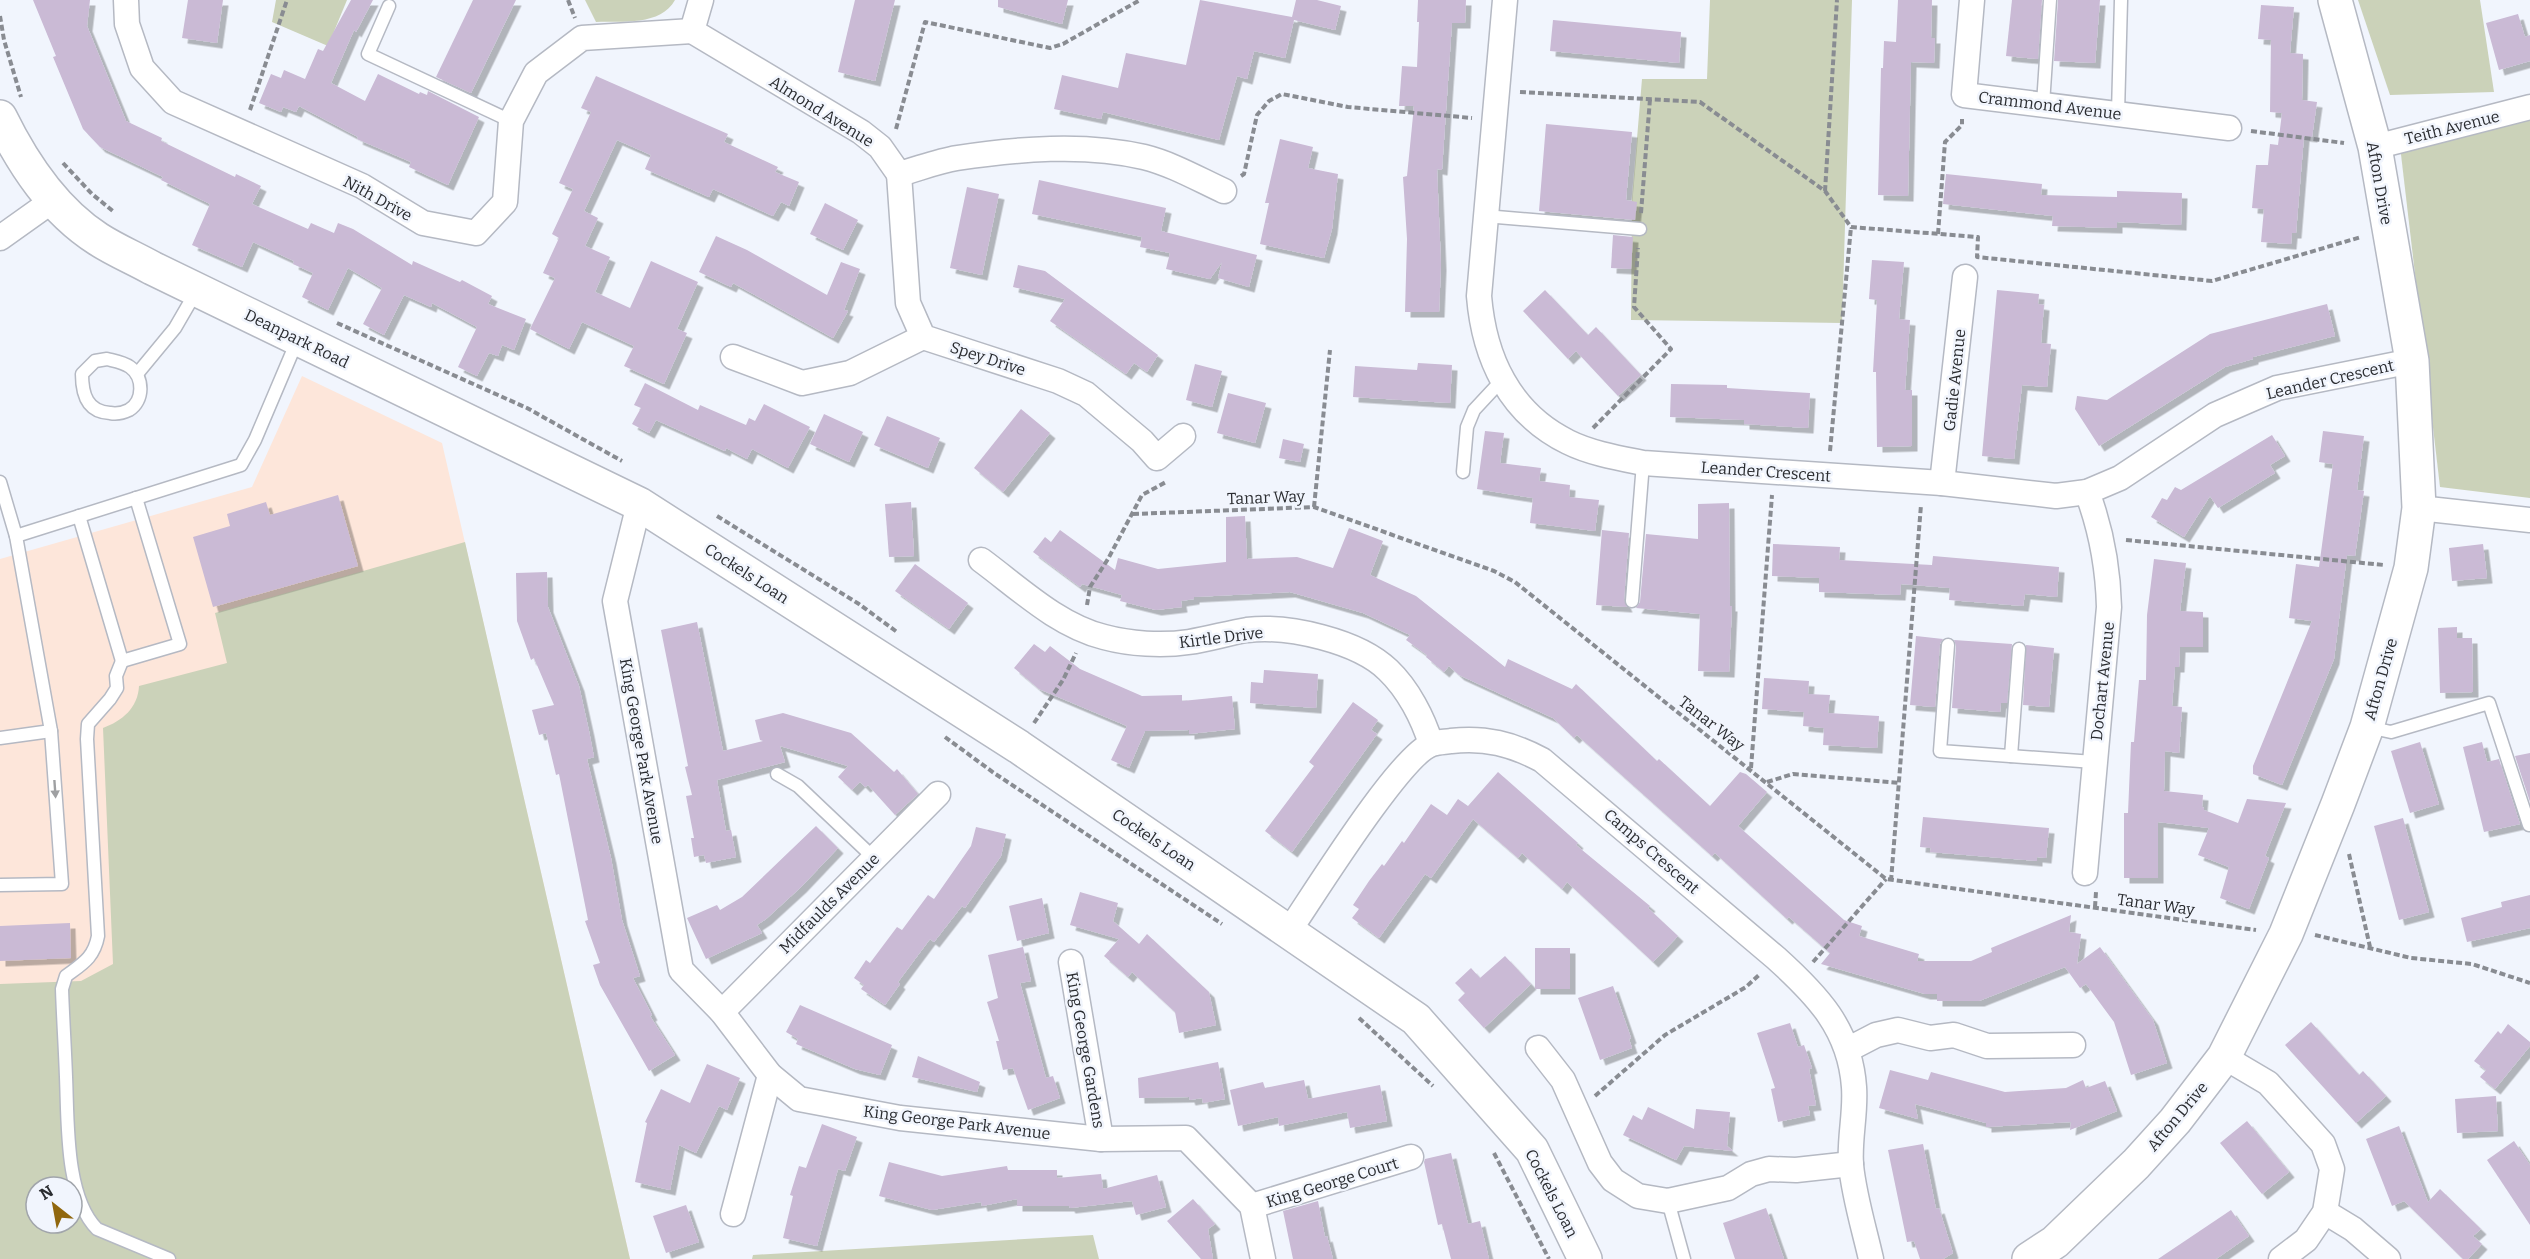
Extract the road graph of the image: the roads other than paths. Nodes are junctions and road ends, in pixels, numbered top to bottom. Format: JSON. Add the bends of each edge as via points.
{"nodes":[{"id":1,"x":126,"y":0,"type":"edge"},
{"id":2,"x":701,"y":0,"type":"edge"},
{"id":3,"x":1505,"y":0,"type":"edge"},
{"id":4,"x":1972,"y":0,"type":"edge"},
{"id":5,"x":2050,"y":0,"type":"edge"},
{"id":6,"x":2121,"y":0,"type":"edge"},
{"id":7,"x":2336,"y":0,"type":"edge"},
{"id":8,"x":389,"y":6,"type":"dead end"},
{"id":9,"x":692,"y":31,"type":"junction"},
{"id":10,"x":2043,"y":104,"type":"junction"},
{"id":11,"x":2530,"y":107,"type":"edge"},
{"id":12,"x":2118,"y":113,"type":"junction"},
{"id":13,"x":0,"y":117,"type":"edge"},
{"id":14,"x":511,"y":121,"type":"junction"},
{"id":15,"x":2229,"y":128,"type":"road end"},
{"id":16,"x":2375,"y":147,"type":"junction"},
{"id":17,"x":899,"y":174,"type":"junction"},
{"id":18,"x":1224,"y":191,"type":"road end"},
{"id":19,"x":52,"y":201,"type":"junction"},
{"id":20,"x":1485,"y":216,"type":"junction"},
{"id":21,"x":1640,"y":229,"type":"road end"},
{"id":22,"x":0,"y":238,"type":"edge"},
{"id":23,"x":1965,"y":277,"type":"dead end"},
{"id":24,"x":197,"y":290,"type":"junction"},
{"id":25,"x":923,"y":337,"type":"junction"},
{"id":26,"x":298,"y":339,"type":"junction"},
{"id":27,"x":733,"y":357,"type":"dead end"},
{"id":28,"x":2412,"y":361,"type":"junction"},
{"id":29,"x":137,"y":374,"type":"junction"},
{"id":30,"x":1501,"y":381,"type":"junction"},
{"id":31,"x":1183,"y":436,"type":"dead end"},
{"id":32,"x":1643,"y":463,"type":"junction"},
{"id":33,"x":1462,"y":472,"type":"dead end"},
{"id":34,"x":0,"y":482,"type":"edge"},
{"id":35,"x":1933,"y":483,"type":"junction"},
{"id":36,"x":2087,"y":492,"type":"junction"},
{"id":37,"x":136,"y":498,"type":"junction"},
{"id":38,"x":639,"y":504,"type":"junction"},
{"id":39,"x":2419,"y":508,"type":"junction"},
{"id":40,"x":79,"y":516,"type":"junction"},
{"id":41,"x":2530,"y":520,"type":"edge"},
{"id":42,"x":16,"y":536,"type":"junction"},
{"id":43,"x":981,"y":560,"type":"dead end"},
{"id":44,"x":1632,"y":601,"type":"dead end"},
{"id":45,"x":1948,"y":645,"type":"dead end"},
{"id":46,"x":2019,"y":649,"type":"dead end"},
{"id":47,"x":122,"y":662,"type":"junction"},
{"id":48,"x":2367,"y":727,"type":"junction"},
{"id":49,"x":51,"y":731,"type":"junction"},
{"id":50,"x":0,"y":738,"type":"edge"},
{"id":51,"x":1431,"y":744,"type":"junction"},
{"id":52,"x":2011,"y":756,"type":"junction"},
{"id":53,"x":2094,"y":762,"type":"junction"},
{"id":54,"x":777,"y":774,"type":"dead end"},
{"id":55,"x":938,"y":794,"type":"dead end"},
{"id":56,"x":2529,"y":825,"type":"edge"},
{"id":57,"x":874,"y":858,"type":"junction"},
{"id":58,"x":2085,"y":873,"type":"dead end"},
{"id":59,"x":0,"y":885,"type":"edge"},
{"id":60,"x":1289,"y":931,"type":"junction"},
{"id":61,"x":1071,"y":962,"type":"dead end"},
{"id":62,"x":722,"y":1012,"type":"junction"},
{"id":63,"x":2073,"y":1045,"type":"dead end"},
{"id":64,"x":1538,"y":1048,"type":"dead end"},
{"id":65,"x":1849,"y":1049,"type":"junction"},
{"id":66,"x":2224,"y":1057,"type":"junction"},
{"id":67,"x":770,"y":1075,"type":"junction"},
{"id":68,"x":1101,"y":1138,"type":"junction"},
{"id":69,"x":1411,"y":1157,"type":"dead end"},
{"id":70,"x":1851,"y":1164,"type":"junction"},
{"id":71,"x":1668,"y":1201,"type":"junction"},
{"id":72,"x":1252,"y":1206,"type":"junction"},
{"id":73,"x":2325,"y":1212,"type":"junction"},
{"id":74,"x":733,"y":1214,"type":"dead end"},
{"id":75,"x":169,"y":1259,"type":"edge"},
{"id":76,"x":1263,"y":1259,"type":"edge"},
{"id":77,"x":1585,"y":1259,"type":"edge"},
{"id":78,"x":1684,"y":1259,"type":"edge"},
{"id":79,"x":1871,"y":1259,"type":"edge"},
{"id":80,"x":2029,"y":1259,"type":"edge"},
{"id":81,"x":2281,"y":1259,"type":"edge"},
{"id":82,"x":2388,"y":1259,"type":"edge"}],
"edges":[{"from":1,"to":14,"type":"street","name":"Nith Drive","via":[[127,24],[142,68],[173,102],[362,186],[423,223],[476,232],[505,202]]},
{"from":2,"to":9,"type":"street"},
{"from":3,"to":20,"type":"street","name":"Leander Crescent"},
{"from":4,"to":10,"type":"street","name":"Crammond Avenue","via":[[1965,95]]},
{"from":5,"to":10,"type":"lane"},
{"from":6,"to":12,"type":"lane"},
{"from":7,"to":16,"type":"street","name":"Afton Drive"},
{"from":8,"to":14,"type":"lane","via":[[368,54]]},
{"from":9,"to":14,"type":"street","name":"Nith Drive","via":[[582,38],[536,73]]},
{"from":9,"to":17,"type":"street","name":"Almond Avenue","via":[[861,132],[880,147]]},
{"from":10,"to":12,"type":"street","name":"Crammond Avenue"},
{"from":11,"to":16,"type":"street","name":"Teith Avenue"},
{"from":12,"to":15,"type":"street","name":"Crammond Avenue"},
{"from":13,"to":19,"type":"street","name":"Deanpark Road","via":[[16,151]]},
{"from":16,"to":28,"type":"street","name":"Afton Drive"},
{"from":17,"to":18,"type":"street","via":[[955,158],[1043,149],[1107,150],[1146,158]]},
{"from":17,"to":25,"type":"street","via":[[908,303]]},
{"from":19,"to":22,"type":"street"},
{"from":19,"to":24,"type":"street","name":"Deanpark Road","via":[[97,238]]},
{"from":20,"to":21,"type":"lane"},
{"from":20,"to":30,"type":"street","name":"Leander Crescent","via":[[1479,296],[1481,324]]},
{"from":23,"to":35,"type":"street","name":"Gadie Avenue"},
{"from":24,"to":26,"type":"street","name":"Deanpark Road"},
{"from":24,"to":29,"type":"lane","via":[[175,328]]},
{"from":25,"to":27,"type":"street","via":[[850,373],[802,383]]},
{"from":25,"to":31,"type":"street","name":"Spey Drive","via":[[1058,381],[1086,394],[1157,458]]},
{"from":26,"to":37,"type":"lane","via":[[255,440],[240,465]]},
{"from":26,"to":38,"type":"street","name":"Deanpark Road"},
{"from":28,"to":36,"type":"street","name":"Leander Crescent","via":[[2277,388],[2245,400],[2215,415],[2120,478]]},
{"from":28,"to":39,"type":"street","name":"Afton Drive"},
{"from":29,"to":29,"type":"lane","via":[[140,394],[128,411],[105,413],[94,410],[86,400],[82,374],[94,361],[117,362]]},
{"from":30,"to":32,"type":"street","name":"Leander Crescent","via":[[1545,427],[1568,442]]},
{"from":30,"to":33,"type":"lane","via":[[1474,411],[1467,427]]},
{"from":32,"to":35,"type":"street","name":"Leander Crescent"},
{"from":32,"to":44,"type":"lane"},
{"from":34,"to":42,"type":"lane"},
{"from":35,"to":36,"type":"street","name":"Leander Crescent","via":[[2056,496]]},
{"from":36,"to":53,"type":"street","name":"Dochart Avenue","via":[[2101,538],[2109,607]]},
{"from":37,"to":40,"type":"lane"},
{"from":37,"to":47,"type":"lane","via":[[180,644]]},
{"from":38,"to":60,"type":"street","name":"Cockels Loan","via":[[1019,747]]},
{"from":38,"to":62,"type":"street","name":"King George Park Avenue","via":[[615,602],[681,970]]},
{"from":39,"to":41,"type":"street"},
{"from":39,"to":48,"type":"street","name":"Afton Drive","via":[[2411,568]]},
{"from":40,"to":42,"type":"lane"},
{"from":40,"to":47,"type":"lane"},
{"from":42,"to":49,"type":"lane"},
{"from":43,"to":51,"type":"street","name":"Kirtle Drive","via":[[1048,610],[1083,631],[1105,638],[1150,644],[1187,642],[1249,630],[1288,630],[1371,657],[1389,670],[1423,717]]},
{"from":45,"to":52,"type":"lane","via":[[1940,751]]},
{"from":46,"to":52,"type":"lane"},
{"from":47,"to":75,"type":"lane","via":[[116,676],[117,688],[88,724],[98,936],[94,953],[66,976],[62,989],[70,1149],[75,1184],[88,1221],[97,1229]]},
{"from":48,"to":56,"type":"lane","via":[[2391,732],[2489,703]]},
{"from":48,"to":66,"type":"street","name":"Afton Drive","via":[[2287,931]]},
{"from":49,"to":50,"type":"lane"},
{"from":49,"to":59,"type":"lane","one_way":true,"via":[[62,884]]},
{"from":51,"to":60,"type":"street","via":[[1396,776]]},
{"from":51,"to":65,"type":"street","name":"Camps Crescent","via":[[1472,738],[1495,740],[1542,760],[1799,978],[1831,1016]]},
{"from":52,"to":53,"type":"lane"},
{"from":53,"to":58,"type":"street","name":"Dochart Avenue"},
{"from":54,"to":57,"type":"lane","via":[[798,786]]},
{"from":55,"to":57,"type":"street","name":"Midfaulds Avenue"},
{"from":57,"to":62,"type":"street","name":"Midfaulds Avenue"},
{"from":60,"to":77,"type":"street","name":"Cockels Loan","via":[[1416,1019],[1532,1150]]},
{"from":61,"to":68,"type":"street","name":"King George Gardens"},
{"from":62,"to":67,"type":"street","name":"King George Park Avenue"},
{"from":63,"to":65,"type":"street","via":[[1987,1046],[1954,1035],[1930,1038],[1898,1030],[1876,1035]]},
{"from":64,"to":71,"type":"street","via":[[1563,1080],[1600,1163],[1613,1180],[1638,1196]]},
{"from":65,"to":70,"type":"street","name":"Camps Crescent","via":[[1854,1088]]},
{"from":66,"to":73,"type":"street","via":[[2268,1083],[2323,1144],[2332,1169]]},
{"from":66,"to":80,"type":"street","name":"Afton Drive","via":[[2136,1164],[2055,1242]]},
{"from":67,"to":68,"type":"street","name":"King George Park Avenue","via":[[799,1099],[900,1118]]},
{"from":67,"to":74,"type":"street"},
{"from":68,"to":72,"type":"street","name":"King George Park Avenue","via":[[1186,1138]]},
{"from":69,"to":72,"type":"street","name":"King George Court"},
{"from":70,"to":71,"type":"street","via":[[1769,1169],[1751,1174],[1728,1188]]},
{"from":70,"to":79,"type":"street","name":"Camps Crescent"},
{"from":71,"to":78,"type":"lane"},
{"from":72,"to":76,"type":"street"},
{"from":73,"to":81,"type":"street","via":[[2306,1240]]},
{"from":73,"to":82,"type":"street","via":[[2353,1229]]}]}
